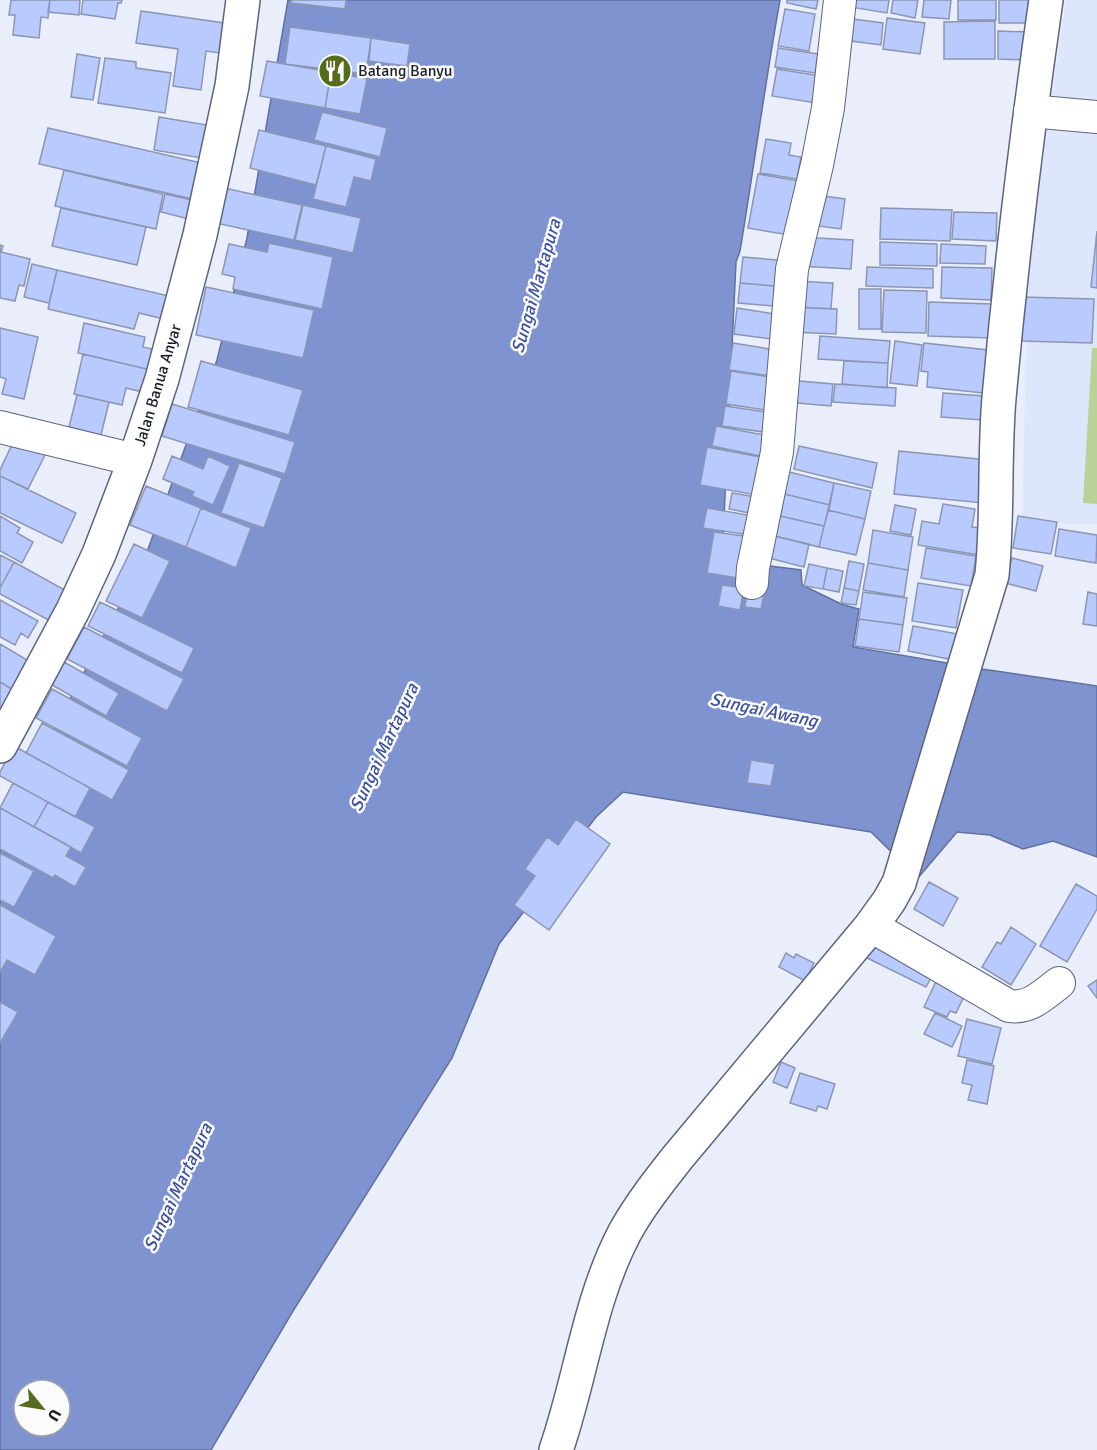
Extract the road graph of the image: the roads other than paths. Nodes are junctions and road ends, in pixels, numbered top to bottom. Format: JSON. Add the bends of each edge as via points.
{"nodes":[{"id":1,"x":243,"y":0,"type":"edge"},
{"id":2,"x":840,"y":0,"type":"edge"},
{"id":3,"x":1046,"y":0,"type":"edge"},
{"id":4,"x":1030,"y":111,"type":"junction"},
{"id":5,"x":1097,"y":117,"type":"edge"},
{"id":6,"x":0,"y":428,"type":"edge"},
{"id":7,"x":135,"y":460,"type":"junction"},
{"id":8,"x":752,"y":583,"type":"dead end"},
{"id":9,"x":0,"y":746,"type":"edge"},
{"id":10,"x":871,"y":926,"type":"junction"},
{"id":11,"x":1059,"y":983,"type":"dead end"},
{"id":12,"x":556,"y":1450,"type":"edge"}],
"edges":[{"from":1,"to":7,"type":"street","name":"Jalan Banua Anyar","via":[[232,86],[200,235],[162,379]]},
{"from":2,"to":8,"type":"street","via":[[828,108],[792,269],[777,452]]},
{"from":3,"to":4,"type":"street"},
{"from":4,"to":5,"type":"street"},
{"from":4,"to":10,"type":"street","via":[[999,400],[992,575],[899,883]]},
{"from":6,"to":7,"type":"street"},
{"from":7,"to":9,"type":"street","name":"Jalan Banua Anyar","via":[[73,610]]},
{"from":10,"to":11,"type":"street","via":[[1009,1006],[1021,1008],[1032,1004]]},
{"from":10,"to":12,"type":"street","via":[[678,1157],[625,1233],[590,1325]]}]}
